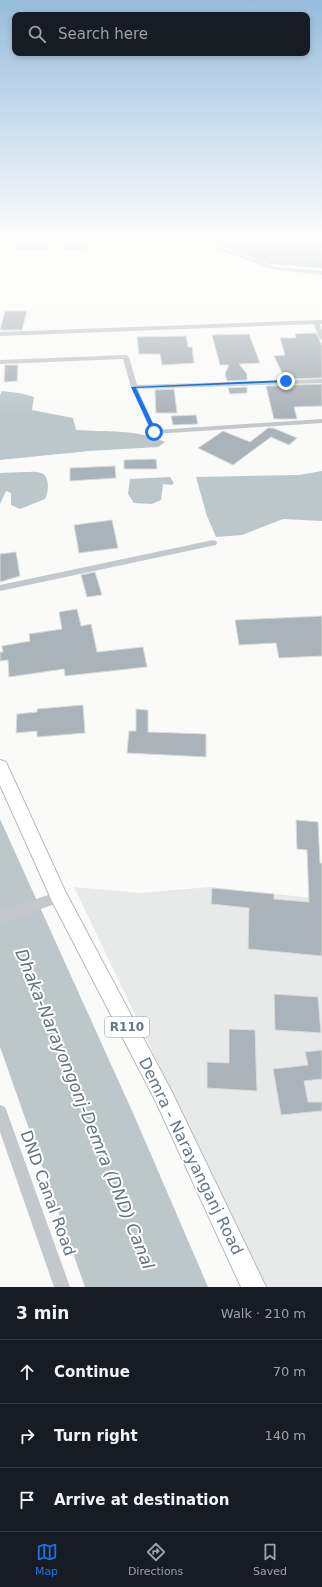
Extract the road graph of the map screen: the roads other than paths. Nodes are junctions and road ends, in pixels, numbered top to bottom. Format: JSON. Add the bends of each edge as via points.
{"nodes":[{"id":1,"x":319,"y":322,"type":"edge"},
{"id":2,"x":0,"y":334,"type":"edge"},
{"id":3,"x":322,"y":338,"type":"edge"},
{"id":4,"x":0,"y":362,"type":"edge"},
{"id":5,"x":322,"y":381,"type":"edge"},
{"id":6,"x":134,"y":387,"type":"junction"},
{"id":7,"x":322,"y":421,"type":"edge"},
{"id":8,"x":213,"y":543,"type":"dead end"},
{"id":9,"x":0,"y":588,"type":"edge"},
{"id":10,"x":0,"y":767,"type":"edge"},
{"id":11,"x":59,"y":897,"type":"junction"},
{"id":12,"x":0,"y":918,"type":"edge"},
{"id":13,"x":0,"y":1112,"type":"edge"},
{"id":14,"x":62,"y":1287,"type":"edge"},
{"id":15,"x":254,"y":1287,"type":"edge"}],
"edges":[{"from":1,"to":2,"type":"street"},
{"from":1,"to":3,"type":"street"},
{"from":4,"to":6,"type":"street","via":[[126,357]]},
{"from":5,"to":6,"type":"street"},
{"from":6,"to":7,"type":"street","via":[[154,432]]},
{"from":8,"to":9,"type":"street"},
{"from":10,"to":11,"type":"main road","name":"Demra - Narayanganj Road","number":"R110"},
{"from":11,"to":12,"type":"street"},
{"from":11,"to":15,"type":"main road","name":"Demra - Narayanganj Road","number":"R110","via":[[163,1095]]},
{"from":13,"to":14,"type":"street","name":"DND Canal Road"}]}
